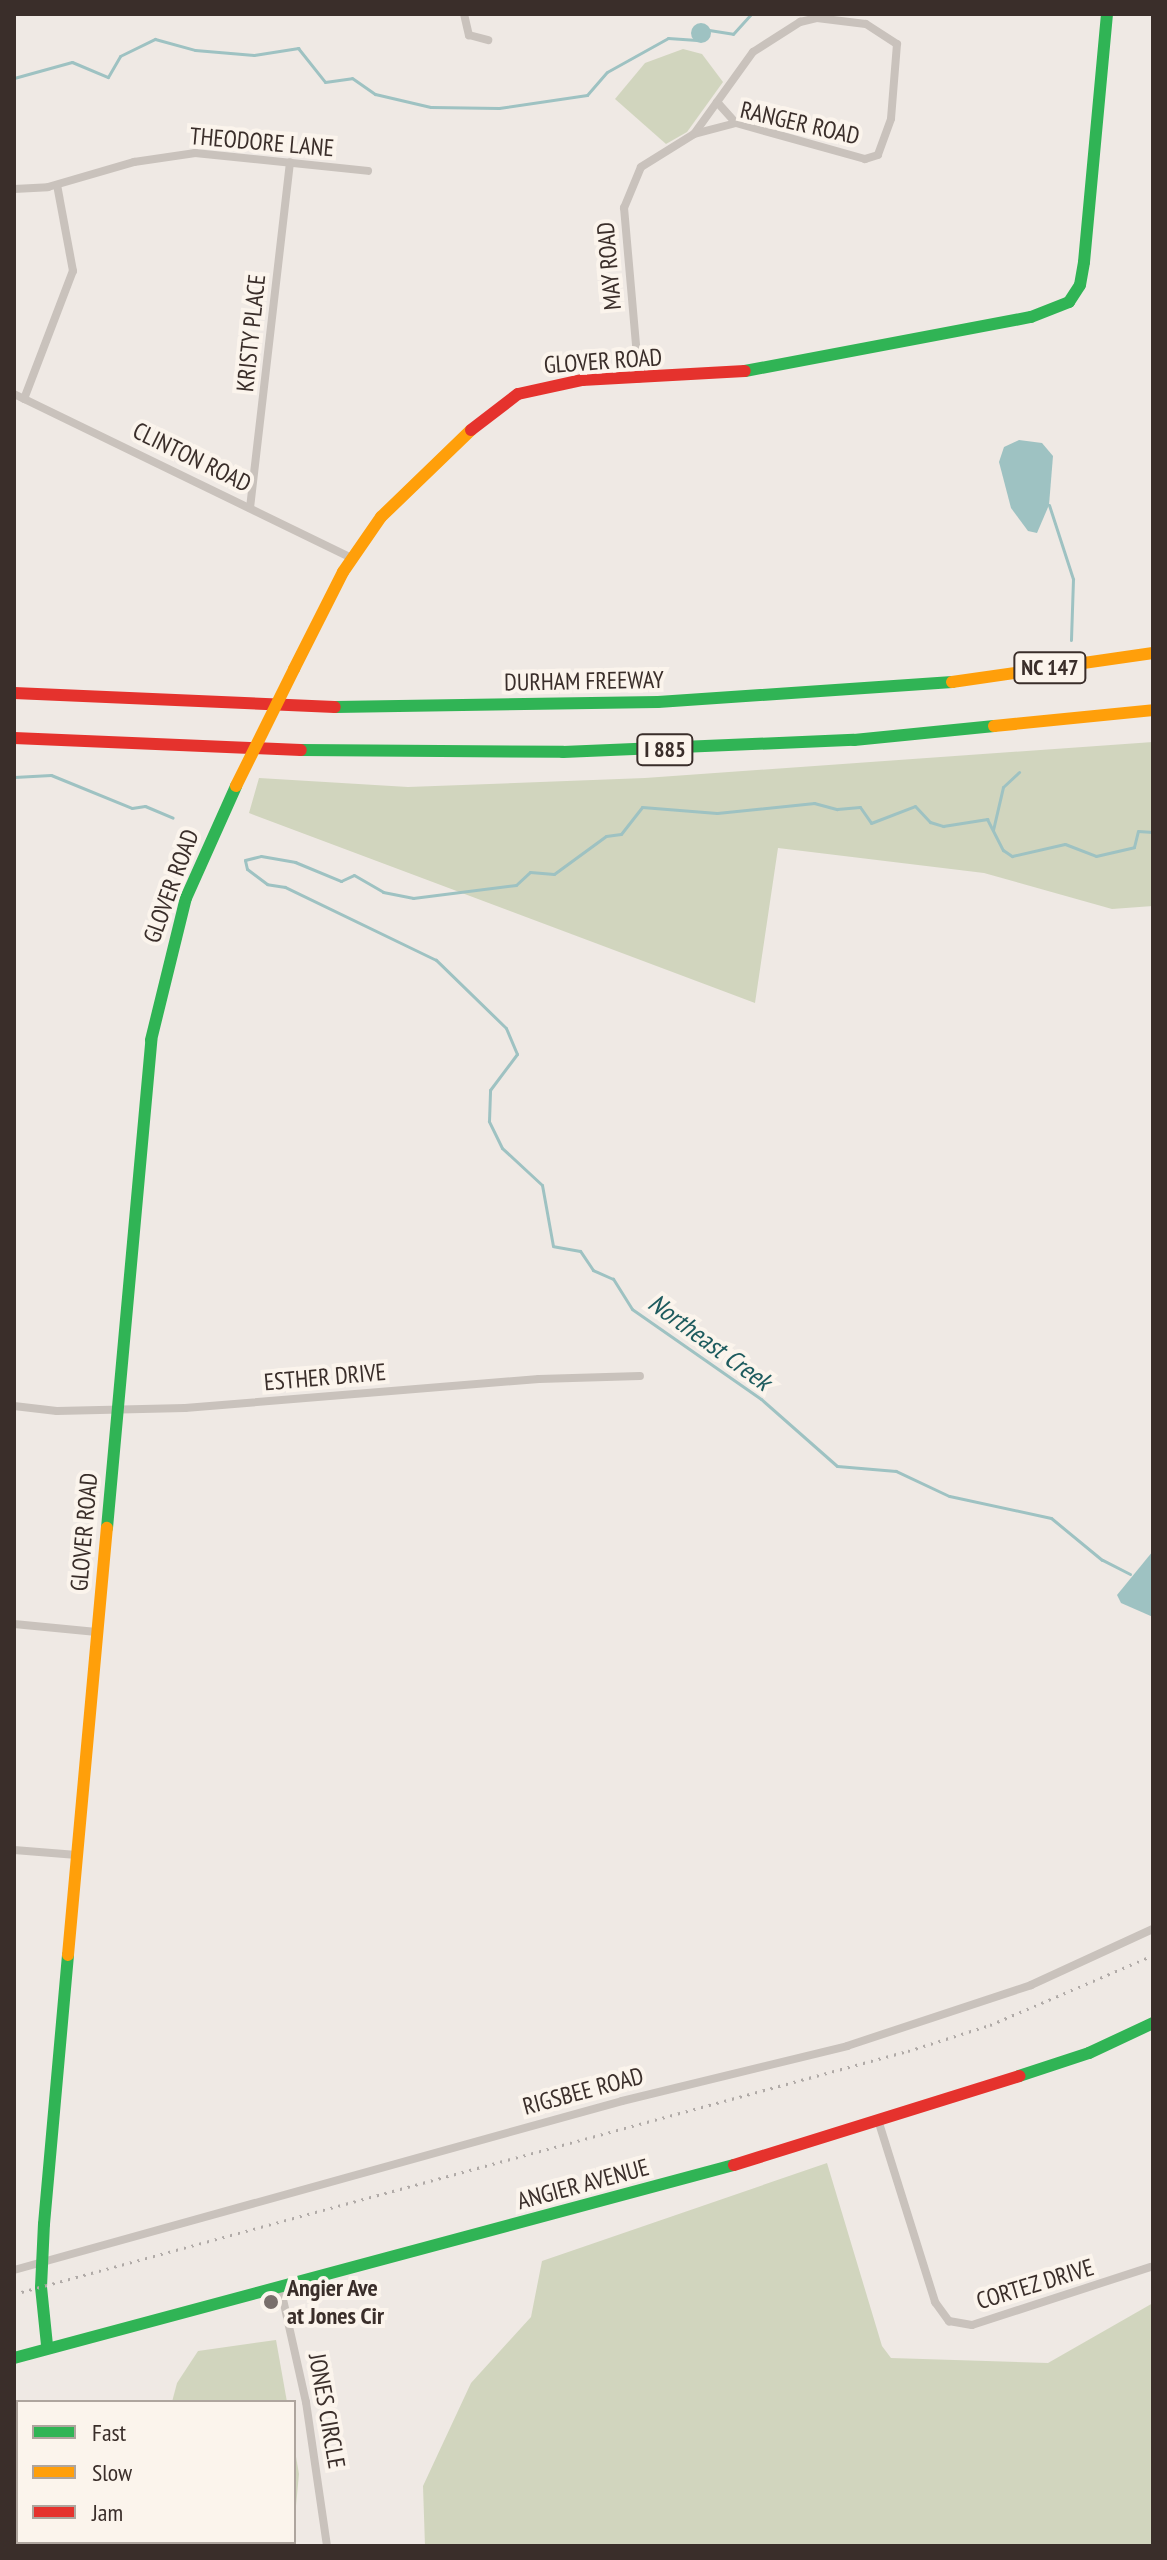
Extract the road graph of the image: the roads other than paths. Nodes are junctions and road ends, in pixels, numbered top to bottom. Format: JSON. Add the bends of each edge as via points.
{"nodes":[{"id":1,"x":464,"y":14,"type":"edge"},
{"id":2,"x":1107,"y":14,"type":"edge"},
{"id":3,"x":488,"y":40,"type":"dead end"},
{"id":4,"x":717,"y":102,"type":"junction"},
{"id":5,"x":736,"y":123,"type":"junction"},
{"id":6,"x":694,"y":134,"type":"junction"},
{"id":7,"x":290,"y":162,"type":"junction"},
{"id":8,"x":368,"y":171,"type":"dead end"},
{"id":9,"x":57,"y":185,"type":"junction"},
{"id":10,"x":14,"y":189,"type":"edge"},
{"id":11,"x":639,"y":379,"type":"junction"},
{"id":12,"x":14,"y":394,"type":"edge"},
{"id":13,"x":24,"y":399,"type":"junction"},
{"id":14,"x":250,"y":508,"type":"junction"},
{"id":15,"x":351,"y":558,"type":"junction"},
{"id":16,"x":1153,"y":653,"type":"edge"},
{"id":17,"x":1153,"y":665,"type":"edge"},
{"id":18,"x":946,"y":683,"type":"junction"},
{"id":19,"x":14,"y":693,"type":"edge"},
{"id":20,"x":1153,"y":710,"type":"edge"},
{"id":21,"x":14,"y":738,"type":"edge"},
{"id":22,"x":640,"y":1376,"type":"dead end"},
{"id":23,"x":14,"y":1406,"type":"edge"},
{"id":24,"x":118,"y":1410,"type":"junction"},
{"id":25,"x":14,"y":1624,"type":"edge"},
{"id":26,"x":97,"y":1632,"type":"junction"},
{"id":27,"x":14,"y":1850,"type":"edge"},
{"id":28,"x":77,"y":1855,"type":"junction"},
{"id":29,"x":1153,"y":1929,"type":"edge"},
{"id":30,"x":1153,"y":2023,"type":"edge"},
{"id":31,"x":879,"y":2123,"type":"junction"},
{"id":32,"x":41,"y":2262,"type":"junction"},
{"id":33,"x":1151,"y":2267,"type":"edge"},
{"id":34,"x":14,"y":2270,"type":"edge"},
{"id":35,"x":280,"y":2285,"type":"junction"},
{"id":36,"x":47,"y":2345,"type":"junction"},
{"id":37,"x":14,"y":2358,"type":"edge"},
{"id":38,"x":327,"y":2546,"type":"edge"}],
"edges":[{"from":1,"to":3,"type":"street","via":[[469,35]]},
{"from":2,"to":11,"type":"main road","name":"GLOVER ROAD","via":[[1084,262],[1080,285],[1069,302],[1031,317],[745,371]]},
{"from":4,"to":5,"type":"street"},
{"from":4,"to":5,"type":"street","name":"RANGER ROAD","via":[[753,52],[800,22],[817,18],[866,24],[897,44],[891,119],[878,155],[865,159]]},
{"from":4,"to":6,"type":"street"},
{"from":5,"to":6,"type":"street","name":"RANGER ROAD"},
{"from":6,"to":11,"type":"street","name":"MAY ROAD","via":[[641,167],[626,193]]},
{"from":7,"to":8,"type":"street","name":"THEODORE LANE"},
{"from":7,"to":9,"type":"street","name":"THEODORE LANE","via":[[195,153],[134,162]]},
{"from":7,"to":14,"type":"street","name":"KRISTY PLACE"},
{"from":9,"to":10,"type":"street","name":"THEODORE LANE"},
{"from":9,"to":13,"type":"street","via":[[73,271]]},
{"from":11,"to":15,"type":"main road","name":"GLOVER ROAD","via":[[547,384],[509,399],[406,491]]},
{"from":12,"to":13,"type":"street","name":"CLINTON ROAD"},
{"from":13,"to":14,"type":"street","name":"CLINTON ROAD"},
{"from":14,"to":15,"type":"street","name":"CLINTON ROAD"},
{"from":15,"to":24,"type":"main road","name":"GLOVER ROAD","bridge":true,"via":[[186,898],[155,1012]]},
{"from":16,"to":18,"type":"main road","name":"DURHAM FREEWAY","number":"NC 147"},
{"from":17,"to":18,"type":"main road","number":"I 885"},
{"from":18,"to":19,"type":"main road","name":"DURHAM FREEWAY","number":"I 885","via":[[658,702],[350,708]]},
{"from":20,"to":21,"type":"main road","number":"I 885","via":[[923,735],[619,751],[369,753]]},
{"from":22,"to":24,"type":"street","name":"ESTHER DRIVE"},
{"from":23,"to":24,"type":"street","name":"ESTHER DRIVE"},
{"from":24,"to":26,"type":"main road","name":"GLOVER ROAD"},
{"from":25,"to":26,"type":"street"},
{"from":26,"to":28,"type":"main road","name":"GLOVER ROAD"},
{"from":27,"to":28,"type":"street"},
{"from":28,"to":32,"type":"main road","name":"GLOVER ROAD"},
{"from":29,"to":32,"type":"street","name":"RIGSBEE ROAD","via":[[1031,1985],[847,2046],[622,2101]]},
{"from":30,"to":31,"type":"main road","name":"ANGIER AVENUE","via":[[1089,2053]]},
{"from":31,"to":33,"type":"street","name":"CORTEZ DRIVE","via":[[935,2302],[949,2321],[972,2325]]},
{"from":31,"to":35,"type":"main road","name":"ANGIER AVENUE","via":[[603,2203]]},
{"from":32,"to":34,"type":"street","name":"RIGSBEE ROAD"},
{"from":32,"to":36,"type":"main road","name":"GLOVER ROAD"},
{"from":35,"to":36,"type":"main road","name":"ANGIER AVENUE"},
{"from":35,"to":38,"type":"street","name":"JONES CIRCLE","via":[[306,2402]]},
{"from":36,"to":37,"type":"main road","name":"ANGIER AVENUE"}]}
